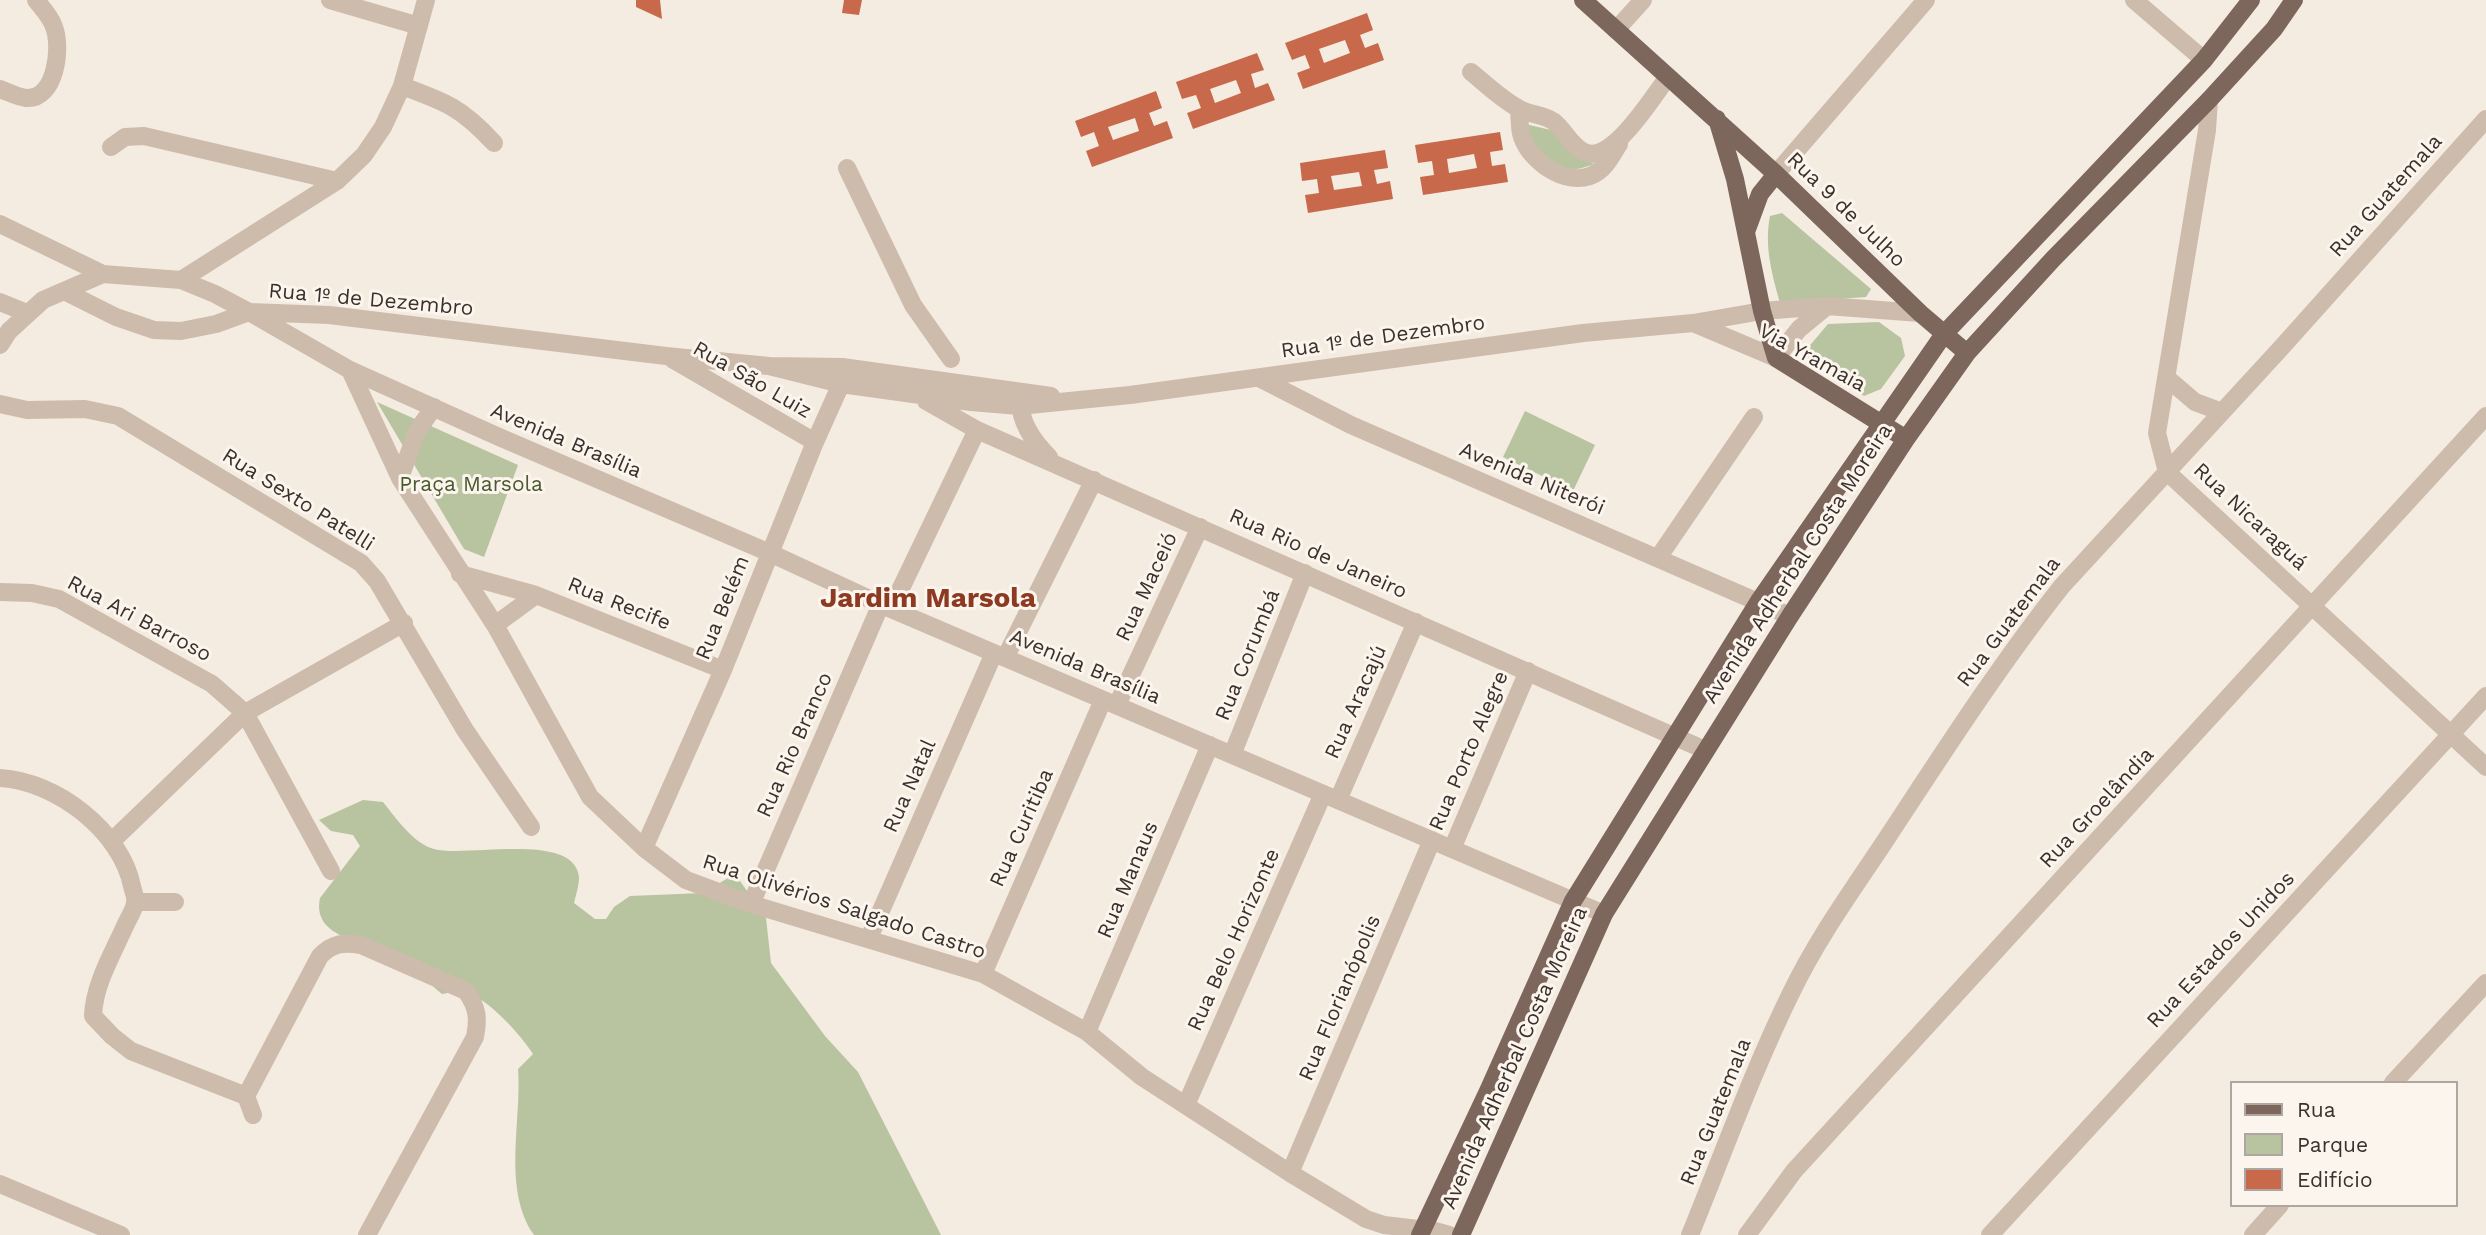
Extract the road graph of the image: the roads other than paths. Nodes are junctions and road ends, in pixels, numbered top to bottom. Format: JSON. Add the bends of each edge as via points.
{"nodes":[{"id":1,"x":36,"y":0,"type":"edge"},
{"id":2,"x":330,"y":0,"type":"edge"},
{"id":3,"x":426,"y":0,"type":"edge"},
{"id":4,"x":1583,"y":0,"type":"edge"},
{"id":5,"x":1643,"y":0,"type":"edge"},
{"id":6,"x":1926,"y":0,"type":"edge"},
{"id":7,"x":2134,"y":0,"type":"edge"},
{"id":8,"x":2251,"y":0,"type":"edge"},
{"id":9,"x":2294,"y":0,"type":"edge"},
{"id":10,"x":419,"y":26,"type":"junction"},
{"id":11,"x":1616,"y":30,"type":"junction"},
{"id":12,"x":2204,"y":60,"type":"junction"},
{"id":13,"x":1471,"y":72,"type":"dead end"},
{"id":14,"x":1668,"y":77,"type":"junction"},
{"id":15,"x":402,"y":86,"type":"junction"},
{"id":16,"x":0,"y":89,"type":"edge"},
{"id":17,"x":2210,"y":100,"type":"junction"},
{"id":18,"x":1519,"y":110,"type":"junction"},
{"id":19,"x":1717,"y":119,"type":"junction"},
{"id":20,"x":2486,"y":119,"type":"edge"},
{"id":21,"x":1622,"y":138,"type":"junction"},
{"id":22,"x":494,"y":143,"type":"dead end"},
{"id":23,"x":111,"y":147,"type":"dead end"},
{"id":24,"x":847,"y":168,"type":"dead end"},
{"id":25,"x":1776,"y":174,"type":"junction"},
{"id":26,"x":337,"y":181,"type":"junction"},
{"id":27,"x":0,"y":225,"type":"edge"},
{"id":28,"x":1745,"y":232,"type":"junction"},
{"id":29,"x":103,"y":274,"type":"junction"},
{"id":30,"x":181,"y":280,"type":"junction"},
{"id":31,"x":66,"y":292,"type":"junction"},
{"id":32,"x":0,"y":302,"type":"edge"},
{"id":33,"x":1827,"y":306,"type":"junction"},
{"id":34,"x":249,"y":312,"type":"junction"},
{"id":35,"x":1762,"y":312,"type":"junction"},
{"id":36,"x":27,"y":313,"type":"junction"},
{"id":37,"x":1920,"y":313,"type":"junction"},
{"id":38,"x":1693,"y":323,"type":"junction"},
{"id":39,"x":1944,"y":334,"type":"junction"},
{"id":40,"x":0,"y":345,"type":"edge"},
{"id":41,"x":1967,"y":353,"type":"junction"},
{"id":42,"x":666,"y":356,"type":"junction"},
{"id":43,"x":1776,"y":358,"type":"junction"},
{"id":44,"x":951,"y":359,"type":"dead end"},
{"id":45,"x":769,"y":366,"type":"junction"},
{"id":46,"x":350,"y":370,"type":"junction"},
{"id":47,"x":899,"y":376,"type":"junction"},
{"id":48,"x":1259,"y":378,"type":"junction"},
{"id":49,"x":2167,"y":378,"type":"junction"},
{"id":50,"x":841,"y":384,"type":"junction"},
{"id":51,"x":916,"y":395,"type":"junction"},
{"id":52,"x":0,"y":404,"type":"edge"},
{"id":53,"x":1021,"y":406,"type":"junction"},
{"id":54,"x":434,"y":407,"type":"junction"},
{"id":55,"x":2222,"y":412,"type":"junction"},
{"id":56,"x":2486,"y":416,"type":"edge"},
{"id":57,"x":1754,"y":417,"type":"dead end"},
{"id":58,"x":1881,"y":423,"type":"junction"},
{"id":59,"x":977,"y":429,"type":"junction"},
{"id":60,"x":995,"y":437,"type":"junction"},
{"id":61,"x":1906,"y":439,"type":"junction"},
{"id":62,"x":815,"y":442,"type":"junction"},
{"id":63,"x":1054,"y":462,"type":"junction"},
{"id":64,"x":2167,"y":471,"type":"junction"},
{"id":65,"x":400,"y":478,"type":"junction"},
{"id":66,"x":1094,"y":480,"type":"junction"},
{"id":67,"x":1200,"y":527,"type":"junction"},
{"id":68,"x":770,"y":553,"type":"junction"},
{"id":69,"x":1658,"y":558,"type":"junction"},
{"id":70,"x":1306,"y":573,"type":"junction"},
{"id":71,"x":460,"y":574,"type":"junction"},
{"id":72,"x":0,"y":592,"type":"edge"},
{"id":73,"x":536,"y":595,"type":"junction"},
{"id":74,"x":1759,"y":601,"type":"junction"},
{"id":75,"x":886,"y":607,"type":"junction"},
{"id":76,"x":2313,"y":607,"type":"junction"},
{"id":77,"x":1790,"y":616,"type":"junction"},
{"id":78,"x":1416,"y":622,"type":"junction"},
{"id":79,"x":404,"y":624,"type":"junction"},
{"id":80,"x":495,"y":625,"type":"junction"},
{"id":81,"x":1000,"y":655,"type":"junction"},
{"id":82,"x":723,"y":670,"type":"junction"},
{"id":83,"x":1528,"y":671,"type":"junction"},
{"id":84,"x":2486,"y":696,"type":"edge"},
{"id":85,"x":1110,"y":703,"type":"junction"},
{"id":86,"x":244,"y":713,"type":"junction"},
{"id":87,"x":2451,"y":734,"type":"junction"},
{"id":88,"x":1675,"y":736,"type":"junction"},
{"id":89,"x":1210,"y":745,"type":"junction"},
{"id":90,"x":1705,"y":750,"type":"junction"},
{"id":91,"x":1233,"y":755,"type":"junction"},
{"id":92,"x":2486,"y":766,"type":"edge"},
{"id":93,"x":0,"y":778,"type":"edge"},
{"id":94,"x":1330,"y":797,"type":"junction"},
{"id":95,"x":531,"y":827,"type":"dead end"},
{"id":96,"x":1432,"y":840,"type":"junction"},
{"id":97,"x":112,"y":841,"type":"junction"},
{"id":98,"x":644,"y":848,"type":"junction"},
{"id":99,"x":1452,"y":849,"type":"junction"},
{"id":100,"x":331,"y":871,"type":"dead end"},
{"id":101,"x":1573,"y":901,"type":"junction"},
{"id":102,"x":135,"y":902,"type":"junction"},
{"id":103,"x":175,"y":902,"type":"dead end"},
{"id":104,"x":751,"y":904,"type":"junction"},
{"id":105,"x":1604,"y":914,"type":"junction"},
{"id":106,"x":869,"y":938,"type":"junction"},
{"id":107,"x":983,"y":974,"type":"junction"},
{"id":108,"x":2486,"y":983,"type":"edge"},
{"id":109,"x":1087,"y":1032,"type":"junction"},
{"id":110,"x":2395,"y":1081,"type":"edge"},
{"id":111,"x":246,"y":1096,"type":"junction"},
{"id":112,"x":1186,"y":1105,"type":"junction"},
{"id":113,"x":253,"y":1115,"type":"dead end"},
{"id":114,"x":1290,"y":1173,"type":"junction"},
{"id":115,"x":0,"y":1184,"type":"edge"},
{"id":116,"x":2278,"y":1207,"type":"edge"},
{"id":117,"x":1366,"y":1219,"type":"junction"},
{"id":118,"x":1421,"y":1232,"type":"edge"},
{"id":119,"x":121,"y":1235,"type":"edge"},
{"id":120,"x":367,"y":1235,"type":"edge"},
{"id":121,"x":1382,"y":1235,"type":"edge"},
{"id":122,"x":1449,"y":1235,"type":"edge"},
{"id":123,"x":1461,"y":1235,"type":"edge"},
{"id":124,"x":1690,"y":1235,"type":"edge"},
{"id":125,"x":1747,"y":1235,"type":"edge"},
{"id":126,"x":1990,"y":1235,"type":"edge"},
{"id":127,"x":2253,"y":1235,"type":"edge"}],
"edges":[{"from":1,"to":16,"type":"street","via":[[54,27],[58,47],[52,82],[37,96],[26,98]]},
{"from":2,"to":10,"type":"street"},
{"from":3,"to":10,"type":"street"},
{"from":4,"to":11,"type":"main road","name":"Rua 9 de Julho"},
{"from":5,"to":11,"type":"street"},
{"from":6,"to":25,"type":"street"},
{"from":7,"to":12,"type":"street"},
{"from":8,"to":12,"type":"main road","name":"Avenida Adherbal Costa Moreira"},
{"from":9,"to":17,"type":"main road","name":"Avenida Adherbal Costa Moreira"},
{"from":10,"to":15,"type":"street"},
{"from":11,"to":14,"type":"main road","name":"Rua 9 de Julho"},
{"from":12,"to":39,"type":"main road","name":"Avenida Adherbal Costa Moreira"},
{"from":13,"to":18,"type":"street"},
{"from":14,"to":19,"type":"main road","name":"Rua 9 de Julho"},
{"from":14,"to":21,"type":"street"},
{"from":15,"to":22,"type":"street","via":[[456,107]]},
{"from":15,"to":26,"type":"street","via":[[383,127]]},
{"from":17,"to":41,"type":"main road","name":"Avenida Adherbal Costa Moreira","via":[[2053,258]]},
{"from":17,"to":49,"type":"street","name":"Rua Nicaraguá"},
{"from":18,"to":21,"type":"street","via":[[1551,120],[1572,143],[1592,154]]},
{"from":18,"to":21,"type":"street","via":[[1528,148],[1556,173],[1568,177],[1586,178],[1600,171]]},
{"from":19,"to":25,"type":"main road","name":"Rua 9 de Julho"},
{"from":19,"to":28,"type":"main road"},
{"from":20,"to":55,"type":"street","name":"Rua Guatemala"},
{"from":23,"to":26,"type":"street","via":[[125,137],[144,136]]},
{"from":24,"to":44,"type":"street","via":[[913,305]]},
{"from":25,"to":28,"type":"main road","via":[[1760,194]]},
{"from":25,"to":37,"type":"main road","name":"Rua 9 de Julho"},
{"from":26,"to":30,"type":"street"},
{"from":27,"to":29,"type":"street"},
{"from":28,"to":35,"type":"main road"},
{"from":29,"to":30,"type":"street","name":"Rua 1º de Dezembro"},
{"from":29,"to":31,"type":"street"},
{"from":30,"to":34,"type":"street","name":"Rua 1º de Dezembro"},
{"from":31,"to":34,"type":"street","via":[[154,330],[181,331]]},
{"from":31,"to":36,"type":"street","via":[[43,300]]},
{"from":32,"to":36,"type":"street"},
{"from":33,"to":35,"type":"street","name":"Rua 1º de Dezembro"},
{"from":33,"to":37,"type":"street","name":"Rua 1º de Dezembro"},
{"from":33,"to":43,"type":"street","via":[[1798,329]]},
{"from":34,"to":42,"type":"street","name":"Rua 1º de Dezembro","via":[[358,318]]},
{"from":34,"to":46,"type":"street","name":"Avenida Brasília"},
{"from":35,"to":38,"type":"street","name":"Rua 1º de Dezembro"},
{"from":35,"to":43,"type":"main road"},
{"from":36,"to":40,"type":"street"},
{"from":37,"to":39,"type":"main road","name":"Rua 9 de Julho"},
{"from":38,"to":43,"type":"street","name":"Via Yramaia"},
{"from":38,"to":48,"type":"street","name":"Rua 1º de Dezembro","via":[[1583,333]]},
{"from":39,"to":41,"type":"main road","name":"Rua 9 de Julho"},
{"from":39,"to":58,"type":"main road","name":"Avenida Adherbal Costa Moreira"},
{"from":41,"to":61,"type":"main road","name":"Avenida Adherbal Costa Moreira"},
{"from":42,"to":45,"type":"street","name":"Rua 1º de Dezembro"},
{"from":42,"to":62,"type":"street","name":"Rua São Luiz"},
{"from":43,"to":58,"type":"main road","name":"Via Yramaia"},
{"from":45,"to":47,"type":"street","name":"Rua 1º de Dezembro","via":[[842,367]]},
{"from":45,"to":50,"type":"street","name":"Rua 1º de Dezembro"},
{"from":46,"to":54,"type":"street","name":"Avenida Brasília"},
{"from":46,"to":65,"type":"street","name":"Rua Olivérios Salgado Castro"},
{"from":47,"to":50,"type":"street"},
{"from":47,"to":53,"type":"street","name":"Rua 1º de Dezembro"},
{"from":48,"to":53,"type":"street","name":"Rua 1º de Dezembro"},
{"from":48,"to":69,"type":"street","name":"Avenida Niterói","via":[[1351,425]]},
{"from":49,"to":55,"type":"street","via":[[2195,402]]},
{"from":49,"to":64,"type":"street","name":"Rua Nicaraguá","via":[[2157,433]]},
{"from":50,"to":51,"type":"street","name":"Rua 1º de Dezembro"},
{"from":50,"to":62,"type":"street","name":"Rua Belém"},
{"from":51,"to":53,"type":"street","name":"Rua 1º de Dezembro"},
{"from":51,"to":59,"type":"street","name":"Rua Rio de Janeiro"},
{"from":52,"to":79,"type":"street","name":"Rua Sexto Patelli","via":[[27,410],[85,409],[118,416],[361,563]]},
{"from":53,"to":60,"type":"street","via":[[1006,434]]},
{"from":53,"to":63,"type":"street","via":[[1028,432]]},
{"from":54,"to":65,"type":"street","via":[[417,432]]},
{"from":54,"to":68,"type":"street","name":"Avenida Brasília"},
{"from":55,"to":64,"type":"street","name":"Rua Guatemala"},
{"from":56,"to":76,"type":"street","name":"Rua Groelândia"},
{"from":57,"to":69,"type":"street"},
{"from":58,"to":61,"type":"main road","name":"Via Yramaia"},
{"from":58,"to":74,"type":"main road","name":"Avenida Adherbal Costa Moreira"},
{"from":59,"to":60,"type":"street","name":"Rua Rio de Janeiro"},
{"from":59,"to":75,"type":"street","name":"Rua Rio Branco"},
{"from":60,"to":63,"type":"street","name":"Rua Rio de Janeiro"},
{"from":61,"to":77,"type":"main road","name":"Avenida Adherbal Costa Moreira"},
{"from":62,"to":68,"type":"street","name":"Rua Belém"},
{"from":63,"to":66,"type":"street","name":"Rua Rio de Janeiro"},
{"from":64,"to":76,"type":"street","name":"Rua Nicaraguá"},
{"from":64,"to":124,"type":"street","name":"Rua Guatemala","via":[[2033,622],[1819,942],[1770,1037]]},
{"from":65,"to":71,"type":"street","name":"Rua Olivérios Salgado Castro"},
{"from":66,"to":67,"type":"street","name":"Rua Rio de Janeiro"},
{"from":66,"to":81,"type":"street","name":"Rua Natal"},
{"from":67,"to":70,"type":"street","name":"Rua Rio de Janeiro"},
{"from":67,"to":85,"type":"street","name":"Rua Maceió"},
{"from":68,"to":75,"type":"street","name":"Avenida Brasília"},
{"from":68,"to":82,"type":"street","name":"Rua Belém"},
{"from":69,"to":74,"type":"street","name":"Avenida Niterói"},
{"from":70,"to":78,"type":"street","name":"Rua Rio de Janeiro"},
{"from":70,"to":91,"type":"street","name":"Rua Corumbá"},
{"from":71,"to":73,"type":"street","name":"Rua Recife"},
{"from":71,"to":80,"type":"street","name":"Rua Olivérios Salgado Castro"},
{"from":72,"to":86,"type":"street","name":"Rua Ari Barroso","via":[[59,599],[212,684]]},
{"from":73,"to":80,"type":"street","name":"Rua Recife"},
{"from":73,"to":82,"type":"street","name":"Rua Recife"},
{"from":74,"to":77,"type":"street","name":"Avenida Niterói"},
{"from":74,"to":88,"type":"main road","name":"Avenida Adherbal Costa Moreira"},
{"from":75,"to":81,"type":"street","name":"Avenida Brasília"},
{"from":75,"to":104,"type":"street","name":"Rua Rio Branco"},
{"from":76,"to":87,"type":"street","name":"Rua Nicaraguá"},
{"from":76,"to":125,"type":"street","name":"Rua Groelândia","via":[[1794,1171]]},
{"from":77,"to":90,"type":"main road","name":"Avenida Adherbal Costa Moreira"},
{"from":78,"to":83,"type":"street","name":"Rua Rio de Janeiro"},
{"from":78,"to":94,"type":"street","name":"Rua Aracajú"},
{"from":79,"to":86,"type":"street"},
{"from":79,"to":95,"type":"street","name":"Rua Sexto Patelli","via":[[465,730]]},
{"from":80,"to":98,"type":"street","name":"Rua Olivérios Salgado Castro","via":[[590,797]]},
{"from":81,"to":85,"type":"street","name":"Avenida Brasília"},
{"from":81,"to":106,"type":"street","name":"Rua Natal"},
{"from":82,"to":98,"type":"street","name":"Rua Belém"},
{"from":83,"to":88,"type":"street","name":"Rua Rio de Janeiro"},
{"from":83,"to":99,"type":"street","name":"Rua Porto Alegre"},
{"from":84,"to":87,"type":"street","name":"Rua Estados Unidos"},
{"from":85,"to":89,"type":"street","name":"Avenida Brasília"},
{"from":85,"to":107,"type":"street","name":"Rua Curitiba"},
{"from":86,"to":97,"type":"street"},
{"from":86,"to":100,"type":"street","name":"Rua Ari Barroso"},
{"from":87,"to":92,"type":"street","name":"Rua Nicaraguá"},
{"from":87,"to":126,"type":"street","name":"Rua Estados Unidos"},
{"from":88,"to":90,"type":"street","name":"Rua Rio de Janeiro"},
{"from":88,"to":101,"type":"main road","name":"Avenida Adherbal Costa Moreira"},
{"from":89,"to":91,"type":"street","name":"Avenida Brasília"},
{"from":89,"to":109,"type":"street","name":"Rua Manaus"},
{"from":90,"to":105,"type":"main road","name":"Avenida Adherbal Costa Moreira"},
{"from":91,"to":94,"type":"street","name":"Avenida Brasília"},
{"from":93,"to":97,"type":"street","via":[[48,791],[81,812]]},
{"from":94,"to":96,"type":"street","name":"Avenida Brasília"},
{"from":94,"to":112,"type":"street","name":"Rua Belo Horizonte"},
{"from":96,"to":99,"type":"street","name":"Avenida Brasília"},
{"from":96,"to":114,"type":"street","name":"Rua Florianópolis"},
{"from":97,"to":102,"type":"street","via":[[129,873]]},
{"from":98,"to":104,"type":"street","name":"Rua Olivérios Salgado Castro","via":[[686,880]]},
{"from":99,"to":101,"type":"street","name":"Avenida Brasília"},
{"from":101,"to":105,"type":"street","name":"Avenida Brasília"},
{"from":101,"to":118,"type":"main road","name":"Avenida Adherbal Costa Moreira"},
{"from":102,"to":103,"type":"street"},
{"from":102,"to":111,"type":"street","via":[[93,998],[93,1016],[131,1051]]},
{"from":104,"to":106,"type":"street","name":"Rua Olivérios Salgado Castro"},
{"from":105,"to":123,"type":"main road","name":"Avenida Adherbal Costa Moreira"},
{"from":106,"to":107,"type":"street","name":"Rua Olivérios Salgado Castro"},
{"from":107,"to":109,"type":"street","name":"Rua Olivérios Salgado Castro"},
{"from":108,"to":110,"type":"street"},
{"from":109,"to":112,"type":"street","name":"Rua Olivérios Salgado Castro","via":[[1142,1077]]},
{"from":111,"to":113,"type":"street"},
{"from":111,"to":120,"type":"street","via":[[320,956],[331,945],[361,945],[466,991],[478,1020],[475,1037]]},
{"from":112,"to":114,"type":"street","name":"Rua Olivérios Salgado Castro"},
{"from":114,"to":117,"type":"street","name":"Rua Olivérios Salgado Castro"},
{"from":115,"to":119,"type":"street"},
{"from":116,"to":127,"type":"street"},
{"from":117,"to":118,"type":"street"},
{"from":117,"to":121,"type":"street"},
{"from":118,"to":122,"type":"street"}]}
